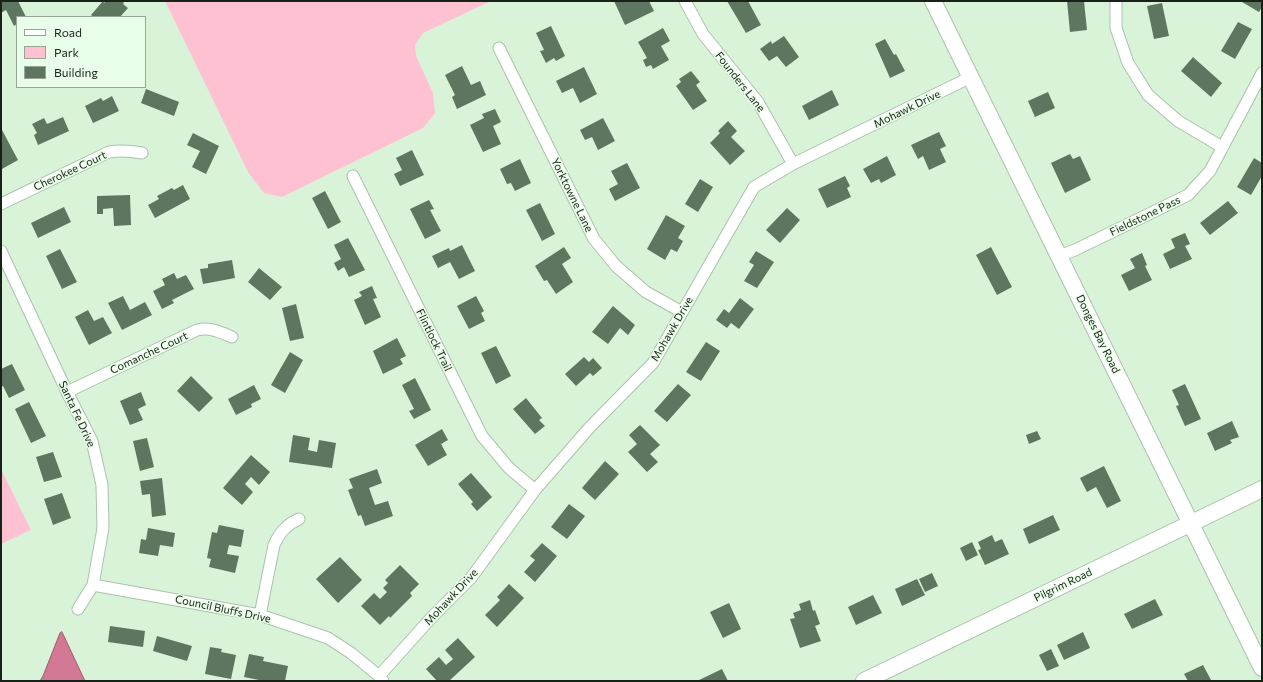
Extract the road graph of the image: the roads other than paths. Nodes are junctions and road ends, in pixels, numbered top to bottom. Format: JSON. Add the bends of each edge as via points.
{"nodes":[{"id":1,"x":685,"y":1,"type":"edge"},
{"id":2,"x":933,"y":1,"type":"edge"},
{"id":3,"x":1116,"y":1,"type":"edge"},
{"id":4,"x":499,"y":48,"type":"dead end"},
{"id":5,"x":1262,"y":73,"type":"edge"},
{"id":6,"x":971,"y":77,"type":"junction"},
{"id":7,"x":1222,"y":147,"type":"junction"},
{"id":8,"x":142,"y":153,"type":"dead end"},
{"id":9,"x":794,"y":164,"type":"junction"},
{"id":10,"x":353,"y":176,"type":"dead end"},
{"id":11,"x":1,"y":204,"type":"edge"},
{"id":12,"x":1,"y":251,"type":"edge"},
{"id":13,"x":1059,"y":256,"type":"junction"},
{"id":14,"x":682,"y":312,"type":"junction"},
{"id":15,"x":232,"y":337,"type":"dead end"},
{"id":16,"x":67,"y":392,"type":"junction"},
{"id":17,"x":1262,"y":489,"type":"edge"},
{"id":18,"x":535,"y":490,"type":"junction"},
{"id":19,"x":299,"y":519,"type":"dead end"},
{"id":20,"x":1191,"y":524,"type":"junction"},
{"id":21,"x":94,"y":584,"type":"junction"},
{"id":22,"x":78,"y":609,"type":"dead end"},
{"id":23,"x":260,"y":615,"type":"junction"},
{"id":24,"x":1262,"y":668,"type":"edge"},
{"id":25,"x":381,"y":678,"type":"edge"},
{"id":26,"x":864,"y":681,"type":"edge"}],
"edges":[{"from":1,"to":9,"type":"street","name":"Founders Lane","via":[[703,34],[758,102]]},
{"from":2,"to":6,"type":"street","name":"Donges Bay Road"},
{"from":3,"to":7,"type":"street","via":[[1116,28],[1128,63],[1148,96],[1178,121]]},
{"from":4,"to":14,"type":"street","name":"Yorktowne Lane","via":[[594,239],[616,266],[646,292]]},
{"from":5,"to":7,"type":"street","name":"Fieldstone Pass"},
{"from":6,"to":9,"type":"street","name":"Mohawk Drive"},
{"from":6,"to":13,"type":"street","name":"Donges Bay Road"},
{"from":7,"to":13,"type":"street","name":"Fieldstone Pass","via":[[1210,171],[1188,196]]},
{"from":8,"to":11,"type":"street","name":"Cherokee Court","via":[[118,150],[109,152]]},
{"from":9,"to":14,"type":"street","name":"Mohawk Drive","via":[[754,187]]},
{"from":10,"to":18,"type":"street","name":"Flintlock Trail","via":[[482,436],[509,468]]},
{"from":12,"to":16,"type":"street","name":"Santa Fe Drive"},
{"from":13,"to":20,"type":"street","name":"Donges Bay Road"},
{"from":14,"to":18,"type":"street","name":"Mohawk Drive","via":[[653,363],[590,427]]},
{"from":15,"to":16,"type":"street","name":"Comanche Court","via":[[212,329],[197,330]]},
{"from":16,"to":21,"type":"street","name":"Santa Fe Drive","via":[[92,441],[102,485],[103,528]]},
{"from":17,"to":20,"type":"street","name":"Pilgrim Road"},
{"from":18,"to":25,"type":"street","name":"Mohawk Drive","via":[[472,578],[432,617]]},
{"from":19,"to":23,"type":"street","via":[[285,528],[274,545]]},
{"from":20,"to":24,"type":"street","name":"Donges Bay Road"},
{"from":20,"to":26,"type":"street","name":"Pilgrim Road"},
{"from":21,"to":22,"type":"street","name":"Santa Fe Drive"},
{"from":21,"to":23,"type":"street","name":"Council Bluffs Drive"},
{"from":23,"to":25,"type":"street","name":"Council Bluffs Drive","via":[[328,638],[352,653]]}]}
